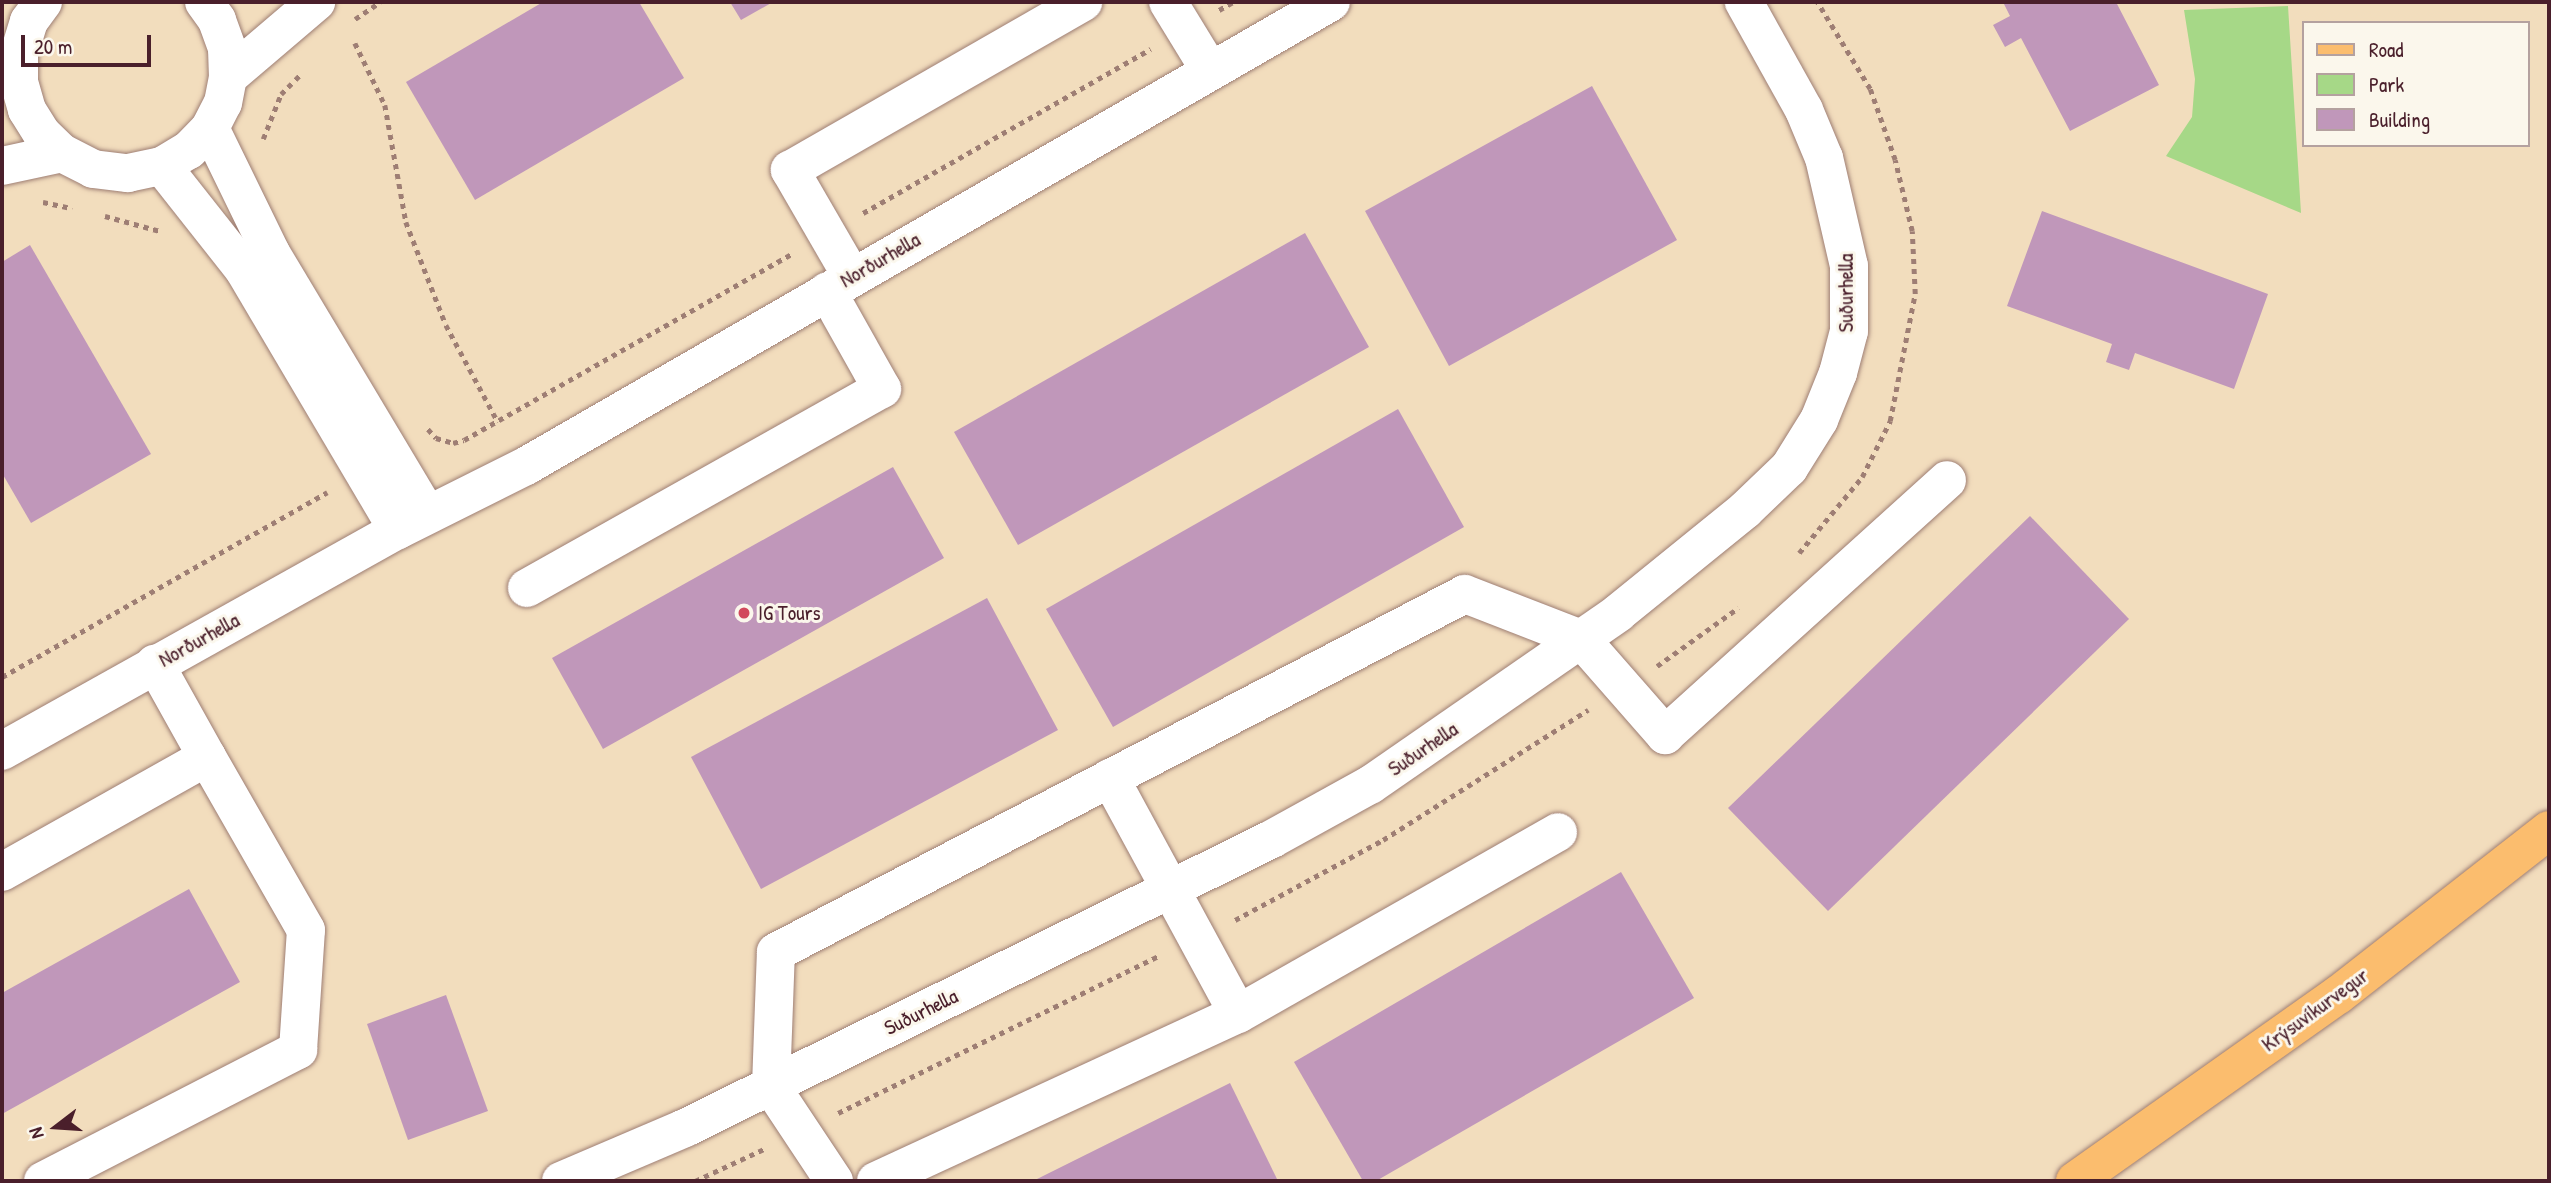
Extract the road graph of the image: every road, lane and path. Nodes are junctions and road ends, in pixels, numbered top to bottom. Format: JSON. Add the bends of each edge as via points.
{"nodes":[{"id":1,"x":43,"y":2,"type":"edge"},
{"id":2,"x":204,"y":2,"type":"edge"},
{"id":3,"x":316,"y":2,"type":"edge"},
{"id":4,"x":1083,"y":2,"type":"edge"},
{"id":5,"x":1233,"y":2,"type":"edge"},
{"id":6,"x":1331,"y":2,"type":"edge"},
{"id":7,"x":1744,"y":2,"type":"edge"},
{"id":8,"x":1176,"y":16,"type":"edge"},
{"id":9,"x":355,"y":43,"type":"dead end"},
{"id":10,"x":11,"y":63,"type":"edge"},
{"id":11,"x":1209,"y":69,"type":"junction"},
{"id":12,"x":228,"y":77,"type":"junction"},
{"id":13,"x":210,"y":128,"type":"junction"},
{"id":14,"x":62,"y":153,"type":"junction"},
{"id":15,"x":2,"y":166,"type":"edge"},
{"id":16,"x":162,"y":166,"type":"junction"},
{"id":17,"x":827,"y":234,"type":"junction"},
{"id":18,"x":839,"y":284,"type":"junction"},
{"id":19,"x":421,"y":422,"type":"dead end"},
{"id":20,"x":498,"y":422,"type":"junction"},
{"id":21,"x":1947,"y":480,"type":"dead end"},
{"id":22,"x":331,"y":483,"type":"dead end"},
{"id":23,"x":412,"y":522,"type":"junction"},
{"id":24,"x":527,"y":589,"type":"dead end"},
{"id":25,"x":1581,"y":639,"type":"junction"},
{"id":26,"x":155,"y":664,"type":"junction"},
{"id":27,"x":2,"y":677,"type":"edge"},
{"id":28,"x":2,"y":751,"type":"edge"},
{"id":29,"x":207,"y":757,"type":"junction"},
{"id":30,"x":1110,"y":778,"type":"junction"},
{"id":31,"x":2549,"y":830,"type":"edge"},
{"id":32,"x":1558,"y":832,"type":"dead end"},
{"id":33,"x":2,"y":872,"type":"edge"},
{"id":34,"x":1172,"y":887,"type":"junction"},
{"id":35,"x":1238,"y":1014,"type":"junction"},
{"id":36,"x":771,"y":1086,"type":"junction"},
{"id":37,"x":43,"y":1181,"type":"edge"},
{"id":38,"x":561,"y":1181,"type":"edge"},
{"id":39,"x":834,"y":1181,"type":"edge"},
{"id":40,"x":876,"y":1181,"type":"edge"},
{"id":41,"x":2075,"y":1181,"type":"edge"}],
"edges":[{"from":1,"to":10,"type":"street"},
{"from":2,"to":12,"type":"street","via":[[218,20],[227,48]]},
{"from":3,"to":12,"type":"street"},
{"from":4,"to":17,"type":"street","via":[[790,170]]},
{"from":5,"to":8,"type":"path"},
{"from":6,"to":11,"type":"street","name":"Norðurhella"},
{"from":7,"to":25,"type":"street","name":"Suðurhella","via":[[1804,110],[1839,207],[1850,266],[1849,331],[1819,420],[1789,468],[1690,556]]},
{"from":8,"to":11,"type":"street"},
{"from":8,"to":17,"type":"path"},
{"from":9,"to":20,"type":"path","via":[[385,105],[405,222],[446,325]]},
{"from":10,"to":14,"type":"street","via":[[27,110],[42,134]]},
{"from":11,"to":18,"type":"street","name":"Norðurhella"},
{"from":12,"to":13,"type":"street"},
{"from":13,"to":16,"type":"street","via":[[189,150]]},
{"from":13,"to":23,"type":"street"},
{"from":14,"to":15,"type":"street"},
{"from":14,"to":16,"type":"street","via":[[93,169],[128,173]]},
{"from":16,"to":23,"type":"street","via":[[244,270]]},
{"from":17,"to":18,"type":"street"},
{"from":17,"to":20,"type":"path"},
{"from":18,"to":23,"type":"street","name":"Norðurhella","via":[[526,466]]},
{"from":18,"to":24,"type":"street","via":[[881,389]]},
{"from":19,"to":20,"type":"path","via":[[436,438],[453,443]]},
{"from":21,"to":25,"type":"street","via":[[1665,735]]},
{"from":22,"to":27,"type":"path","via":[[311,503]]},
{"from":23,"to":26,"type":"street","name":"Norðurhella"},
{"from":25,"to":30,"type":"street","via":[[1465,594]]},
{"from":25,"to":34,"type":"street","name":"Suðurhella","via":[[1370,785]]},
{"from":26,"to":28,"type":"street","name":"Norðurhella"},
{"from":26,"to":29,"type":"street"},
{"from":29,"to":33,"type":"street"},
{"from":29,"to":37,"type":"street","via":[[306,930],[298,1050]]},
{"from":30,"to":34,"type":"street"},
{"from":30,"to":36,"type":"street","via":[[776,952]]},
{"from":31,"to":41,"type":"main road","name":"Krýsuvíkurvegur","via":[[2338,995]]},
{"from":32,"to":35,"type":"street"},
{"from":34,"to":35,"type":"street"},
{"from":34,"to":36,"type":"street","name":"Suðurhella"},
{"from":35,"to":40,"type":"street"},
{"from":36,"to":38,"type":"street","name":"Suðurhella"},
{"from":36,"to":39,"type":"street"}]}
